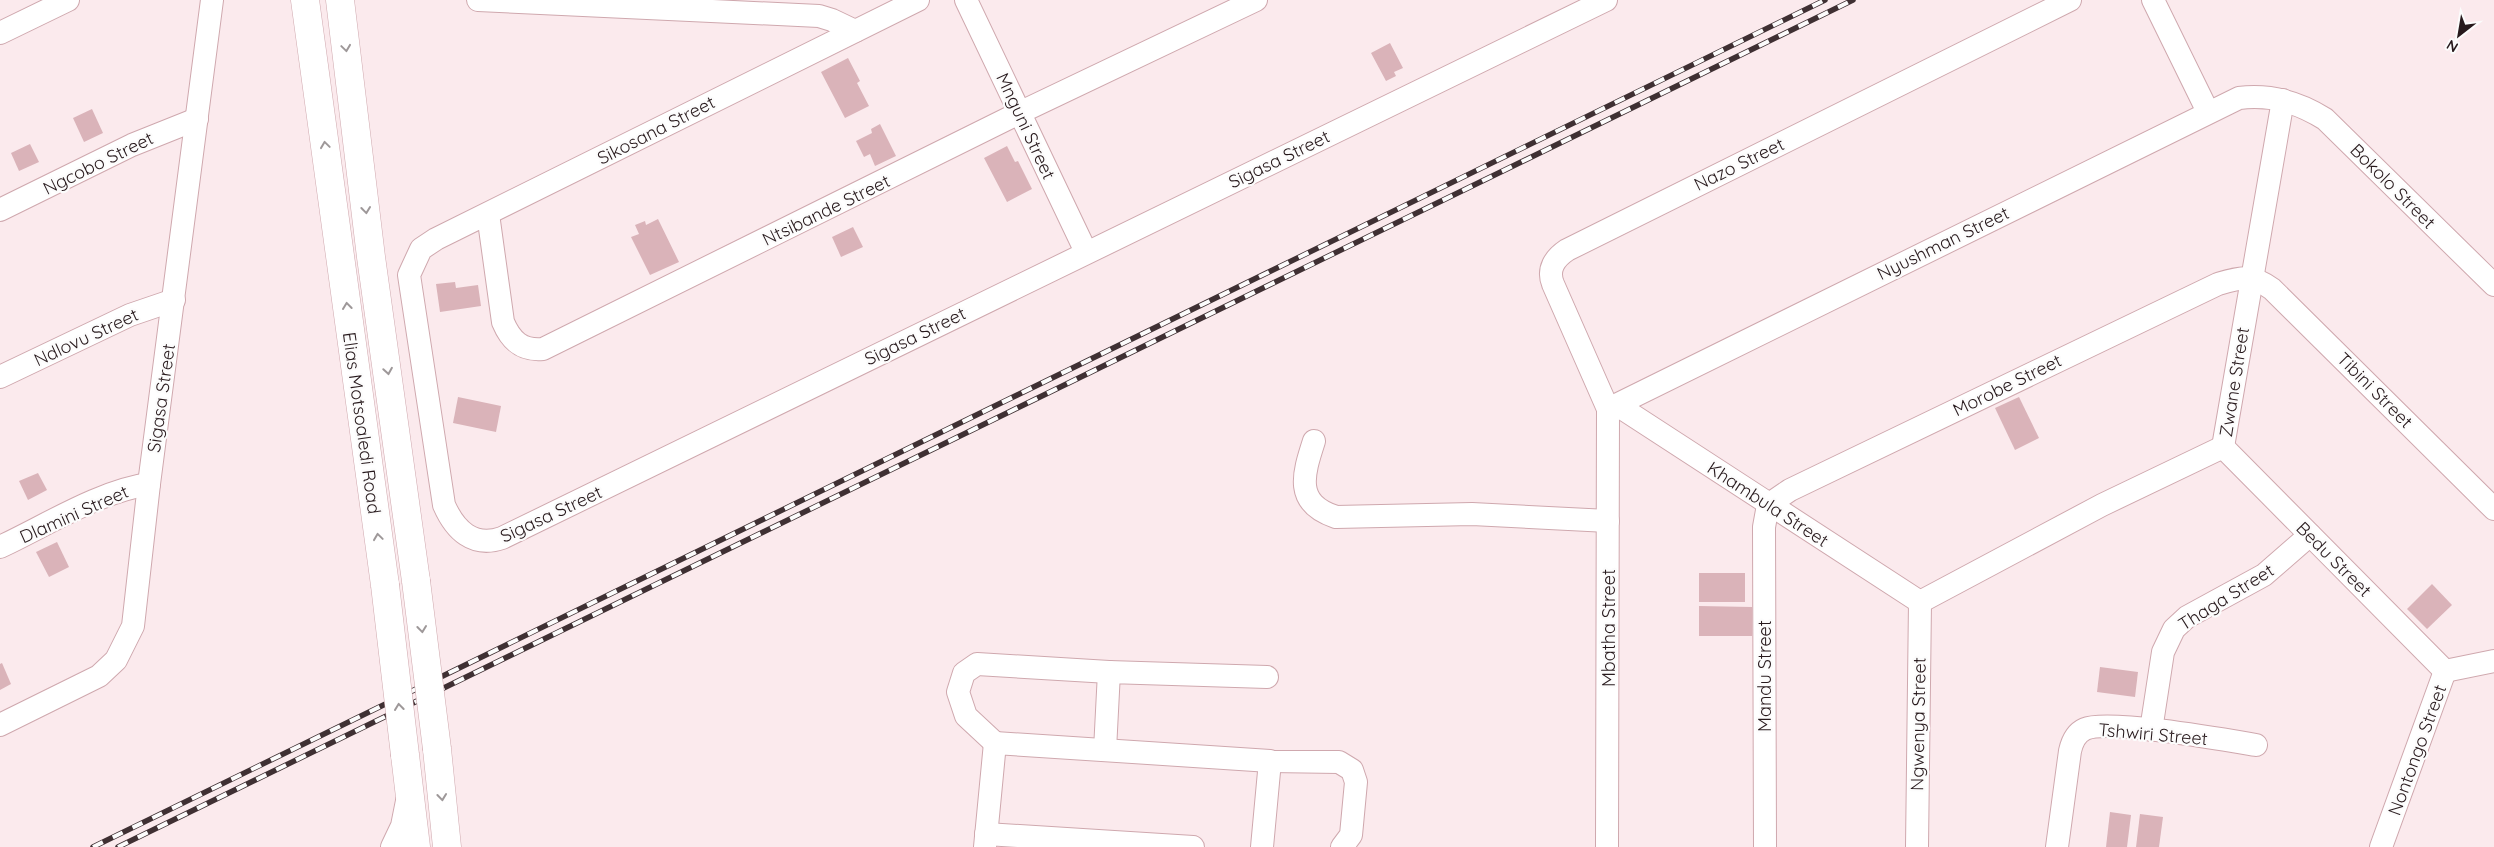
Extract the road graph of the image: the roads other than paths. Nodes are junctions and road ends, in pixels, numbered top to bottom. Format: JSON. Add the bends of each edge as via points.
{"nodes":[{"id":1,"x":68,"y":0,"type":"edge"},
{"id":2,"x":212,"y":0,"type":"edge"},
{"id":3,"x":305,"y":0,"type":"edge"},
{"id":4,"x":340,"y":0,"type":"edge"},
{"id":5,"x":478,"y":0,"type":"edge"},
{"id":6,"x":918,"y":0,"type":"edge"},
{"id":7,"x":966,"y":0,"type":"edge"},
{"id":8,"x":1256,"y":0,"type":"edge"},
{"id":9,"x":1606,"y":0,"type":"edge"},
{"id":10,"x":2070,"y":0,"type":"edge"},
{"id":11,"x":2153,"y":0,"type":"edge"},
{"id":12,"x":1,"y":28,"type":"edge"},
{"id":13,"x":855,"y":31,"type":"junction"},
{"id":14,"x":2283,"y":100,"type":"junction"},
{"id":15,"x":2208,"y":112,"type":"junction"},
{"id":16,"x":1020,"y":114,"type":"junction"},
{"id":17,"x":197,"y":119,"type":"junction"},
{"id":18,"x":0,"y":210,"type":"edge"},
{"id":19,"x":488,"y":214,"type":"junction"},
{"id":20,"x":1086,"y":252,"type":"junction"},
{"id":21,"x":409,"y":275,"type":"joint"},
{"id":22,"x":2251,"y":278,"type":"junction"},
{"id":23,"x":2494,"y":285,"type":"edge"},
{"id":24,"x":174,"y":300,"type":"junction"},
{"id":25,"x":0,"y":377,"type":"edge"},
{"id":26,"x":1613,"y":407,"type":"junction"},
{"id":27,"x":1314,"y":441,"type":"dead end"},
{"id":28,"x":2223,"y":447,"type":"junction"},
{"id":29,"x":149,"y":484,"type":"junction"},
{"id":30,"x":1768,"y":505,"type":"junction"},
{"id":31,"x":2494,"y":509,"type":"edge"},
{"id":32,"x":1608,"y":521,"type":"junction"},
{"id":33,"x":2310,"y":535,"type":"junction"},
{"id":34,"x":0,"y":547,"type":"edge"},
{"id":35,"x":1920,"y":602,"type":"junction"},
{"id":36,"x":2494,"y":661,"type":"edge"},
{"id":37,"x":1109,"y":672,"type":"junction"},
{"id":38,"x":2445,"y":672,"type":"junction"},
{"id":39,"x":1267,"y":677,"type":"dead end"},
{"id":40,"x":0,"y":725,"type":"edge"},
{"id":41,"x":2151,"y":730,"type":"junction"},
{"id":42,"x":995,"y":743,"type":"junction"},
{"id":43,"x":2256,"y":745,"type":"dead end"},
{"id":44,"x":1105,"y":750,"type":"junction"},
{"id":45,"x":1270,"y":760,"type":"junction"},
{"id":46,"x":409,"y":792,"type":"junction"},
{"id":47,"x":985,"y":840,"type":"edge"},
{"id":48,"x":392,"y":847,"type":"edge"},
{"id":49,"x":416,"y":847,"type":"edge"},
{"id":50,"x":447,"y":847,"type":"edge"},
{"id":51,"x":1193,"y":847,"type":"edge"},
{"id":52,"x":1262,"y":847,"type":"edge"},
{"id":53,"x":1342,"y":847,"type":"edge"},
{"id":54,"x":1607,"y":847,"type":"edge"},
{"id":55,"x":1765,"y":847,"type":"edge"},
{"id":56,"x":1917,"y":847,"type":"edge"},
{"id":57,"x":2056,"y":847,"type":"edge"},
{"id":58,"x":2382,"y":847,"type":"edge"}],
"edges":[{"from":1,"to":12,"type":"street"},
{"from":2,"to":17,"type":"street","name":"Sigasa Street"},
{"from":46,"to":3,"type":"main road","name":"Elias Motsoaledi Road","one_way":true,"bridge":true,"via":[[385,585]]},
{"from":4,"to":50,"type":"main road","name":"Elias Motsoaledi Road","one_way":true,"bridge":true,"via":[[371,257],[416,581]]},
{"from":5,"to":13,"type":"street","via":[[818,16]]},
{"from":6,"to":13,"type":"street","name":"Sikosana Street"},
{"from":7,"to":16,"type":"street","name":"Mnguni Street"},
{"from":8,"to":16,"type":"street","name":"Ntsibande Street"},
{"from":9,"to":20,"type":"street","name":"Sigasa Street"},
{"from":10,"to":26,"type":"street","name":"Nazo Street","via":[[1561,254],[1552,268],[1551,279]]},
{"from":11,"to":15,"type":"street"},
{"from":13,"to":19,"type":"street","name":"Sikosana Street"},
{"from":14,"to":15,"type":"street","name":"Nyushman Street","via":[[2257,96],[2239,98]]},
{"from":14,"to":22,"type":"street","name":"Zwane Street"},
{"from":14,"to":23,"type":"street","name":"Bokolo Street","via":[[2324,119]]},
{"from":15,"to":26,"type":"street","name":"Nyushman Street"},
{"from":16,"to":19,"type":"street","name":"Ntsibande Street","via":[[543,349],[533,350],[518,345],[508,336],[503,322]]},
{"from":16,"to":20,"type":"street","name":"Mnguni Street"},
{"from":17,"to":18,"type":"street","name":"Ngcobo Street","via":[[132,145]]},
{"from":17,"to":24,"type":"street","name":"Sigasa Street"},
{"from":19,"to":21,"type":"street","name":"Sikosana Street","via":[[428,244],[416,256]]},
{"from":20,"to":21,"type":"street","name":"Sigasa Street","via":[[492,542],[464,534],[449,517],[444,505]]},
{"from":22,"to":28,"type":"street","name":"Zwane Street"},
{"from":22,"to":30,"type":"street","name":"Morobe Street","via":[[2214,286],[1790,490]]},
{"from":22,"to":31,"type":"street","name":"Tibini Street","via":[[2262,282],[2281,297]]},
{"from":24,"to":25,"type":"street","name":"Ndlovu Street","via":[[130,315]]},
{"from":24,"to":29,"type":"street","name":"Sigasa Street"},
{"from":26,"to":30,"type":"street","name":"Khambula Street"},
{"from":26,"to":32,"type":"street","name":"Mbatha Street"},
{"from":27,"to":32,"type":"street","via":[[1305,472],[1307,496],[1320,511],[1336,517],[1472,514]]},
{"from":28,"to":33,"type":"street","name":"Bedu Street"},
{"from":28,"to":35,"type":"street","name":"Zwane Street","via":[[2102,505]]},
{"from":29,"to":34,"type":"street","name":"Dlamini Street","via":[[100,499]]},
{"from":29,"to":40,"type":"street","name":"Sigasa Street","via":[[133,626],[116,660],[99,676]]},
{"from":30,"to":35,"type":"street","name":"Khambula Street"},
{"from":30,"to":55,"type":"street","name":"Mandu Street","via":[[1764,527]]},
{"from":32,"to":54,"type":"street","name":"Mbatha Street"},
{"from":33,"to":38,"type":"street","name":"Bedu Street"},
{"from":33,"to":41,"type":"street","name":"Thaga Street","via":[[2264,575],[2187,617],[2174,629],[2163,652]]},
{"from":35,"to":56,"type":"street","name":"Ngwenya Street"},
{"from":36,"to":38,"type":"street","name":"Nontongo Street"},
{"from":37,"to":39,"type":"street"},
{"from":37,"to":42,"type":"street","via":[[977,664],[964,673],[958,692],[966,716]]},
{"from":37,"to":44,"type":"street"},
{"from":38,"to":58,"type":"street","name":"Nontongo Street"},
{"from":41,"to":43,"type":"street","name":"Tshwiri Street"},
{"from":41,"to":57,"type":"street","name":"Tshwiri Street","via":[[2089,728],[2078,734],[2068,757]]},
{"from":42,"to":44,"type":"street"},
{"from":42,"to":47,"type":"street"},
{"from":44,"to":45,"type":"street"},
{"from":45,"to":52,"type":"street"},
{"from":45,"to":53,"type":"street","via":[[1339,762],[1352,770],[1356,782],[1351,835]]},
{"from":46,"to":48,"type":"street","via":[[402,826]]},
{"from":46,"to":49,"type":"main road","name":"Elias Motsoaledi Road"},
{"from":47,"to":51,"type":"street"}]}
